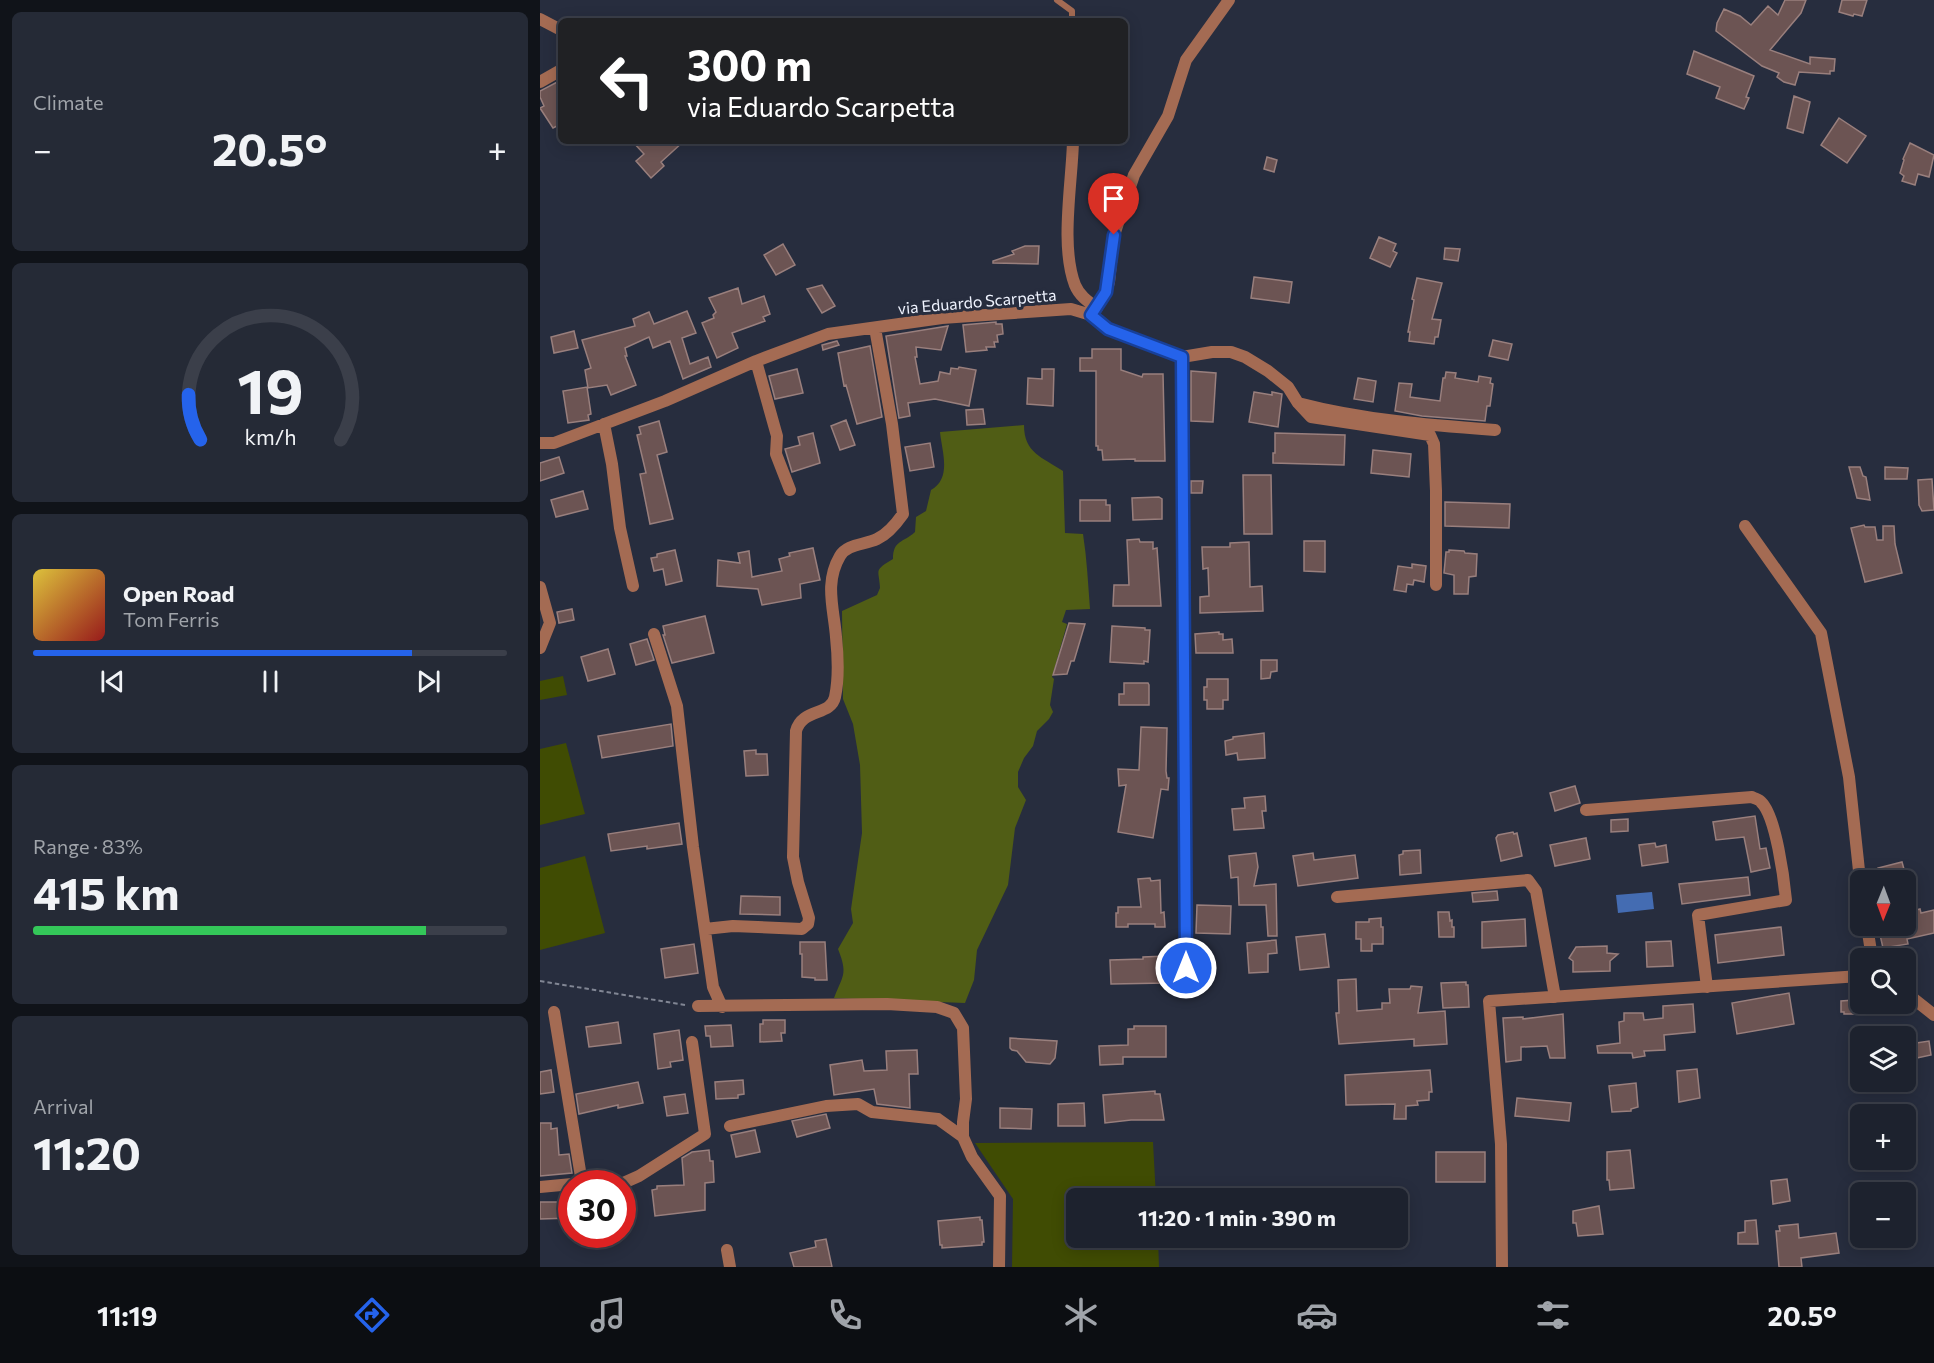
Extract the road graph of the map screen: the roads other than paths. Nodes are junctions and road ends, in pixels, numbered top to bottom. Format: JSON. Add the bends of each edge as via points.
{"nodes":[{"id":1,"x":1058,"y":0,"type":"edge"},
{"id":2,"x":1229,"y":0,"type":"edge"},
{"id":3,"x":1072,"y":18,"type":"edge"},
{"id":4,"x":540,"y":19,"type":"edge"},
{"id":5,"x":558,"y":28,"type":"edge"},
{"id":6,"x":558,"y":72,"type":"edge"},
{"id":7,"x":540,"y":82,"type":"edge"},
{"id":8,"x":1073,"y":144,"type":"edge"},
{"id":9,"x":1094,"y":311,"type":"junction"},
{"id":10,"x":875,"y":328,"type":"junction"},
{"id":11,"x":1182,"y":357,"type":"junction"},
{"id":12,"x":756,"y":361,"type":"junction"},
{"id":13,"x":1298,"y":403,"type":"junction"},
{"id":14,"x":604,"y":424,"type":"junction"},
{"id":15,"x":1495,"y":430,"type":"dead end"},
{"id":16,"x":540,"y":443,"type":"edge"},
{"id":17,"x":790,"y":490,"type":"dead end"},
{"id":18,"x":1745,"y":526,"type":"dead end"},
{"id":19,"x":1436,"y":585,"type":"dead end"},
{"id":20,"x":633,"y":586,"type":"dead end"},
{"id":21,"x":540,"y":587,"type":"edge"},
{"id":22,"x":654,"y":634,"type":"dead end"},
{"id":23,"x":540,"y":648,"type":"edge"},
{"id":24,"x":1586,"y":810,"type":"dead end"},
{"id":25,"x":1859,"y":870,"type":"edge"},
{"id":26,"x":1337,"y":897,"type":"dead end"},
{"id":27,"x":705,"y":929,"type":"junction"},
{"id":28,"x":1186,"y":968,"type":"dead end"},
{"id":29,"x":1850,"y":977,"type":"edge"},
{"id":30,"x":1707,"y":987,"type":"junction"},
{"id":31,"x":1555,"y":997,"type":"junction"},
{"id":32,"x":1916,"y":1001,"type":"edge"},
{"id":33,"x":698,"y":1006,"type":"road end"},
{"id":34,"x":722,"y":1007,"type":"junction"},
{"id":35,"x":554,"y":1012,"type":"dead end"},
{"id":36,"x":1934,"y":1016,"type":"edge"},
{"id":37,"x":692,"y":1042,"type":"dead end"},
{"id":38,"x":730,"y":1126,"type":"dead end"},
{"id":39,"x":963,"y":1137,"type":"junction"},
{"id":40,"x":580,"y":1170,"type":"edge"},
{"id":41,"x":636,"y":1177,"type":"edge"},
{"id":42,"x":558,"y":1185,"type":"edge"},
{"id":43,"x":540,"y":1187,"type":"edge"},
{"id":44,"x":727,"y":1250,"type":"dead end"},
{"id":45,"x":730,"y":1267,"type":"edge"},
{"id":46,"x":999,"y":1267,"type":"edge"},
{"id":47,"x":1502,"y":1267,"type":"edge"}],
"edges":[{"from":1,"to":3,"type":"lane","via":[[1072,11]]},
{"from":2,"to":9,"type":"street","via":[[1186,60],[1168,116],[1134,175],[1114,235],[1106,292]]},
{"from":4,"to":5,"type":"street"},
{"from":6,"to":7,"type":"street"},
{"from":8,"to":9,"type":"street","via":[[1071,270],[1075,286]]},
{"from":9,"to":10,"type":"street","name":"via Eduardo Scarpetta","via":[[1025,311]]},
{"from":9,"to":11,"type":"street","name":"via Eduardo Scarpetta","via":[[1108,329]]},
{"from":10,"to":12,"type":"street","name":"via Eduardo Scarpetta","via":[[828,334]]},
{"from":10,"to":27,"type":"street","via":[[903,514],[878,539],[844,549],[838,559],[830,602],[837,637],[834,701],[825,709],[804,716],[796,731],[793,856],[808,924],[802,929]]},
{"from":11,"to":13,"type":"street","via":[[1212,352],[1245,357],[1288,387]]},
{"from":11,"to":28,"type":"street"},
{"from":12,"to":14,"type":"street","name":"via Eduardo Scarpetta"},
{"from":12,"to":17,"type":"street","via":[[777,436],[776,454]]},
{"from":13,"to":15,"type":"street","via":[[1348,416]]},
{"from":13,"to":19,"type":"street","via":[[1311,417],[1430,435],[1436,479]]},
{"from":14,"to":16,"type":"street","name":"via Eduardo Scarpetta","via":[[554,443]]},
{"from":14,"to":20,"type":"street"},
{"from":18,"to":25,"type":"street","via":[[1821,633],[1849,777]]},
{"from":21,"to":23,"type":"street","via":[[550,623]]},
{"from":22,"to":27,"type":"street","via":[[677,706]]},
{"from":24,"to":30,"type":"street","via":[[1752,797],[1762,802],[1782,858],[1786,900],[1698,915]]},
{"from":26,"to":31,"type":"street","via":[[1528,880],[1536,891]]},
{"from":27,"to":34,"type":"street","via":[[713,987]]},
{"from":29,"to":30,"type":"street"},
{"from":30,"to":31,"type":"street"},
{"from":31,"to":47,"type":"street","via":[[1489,1001],[1501,1144]]},
{"from":32,"to":36,"type":"street"},
{"from":33,"to":34,"type":"street"},
{"from":34,"to":39,"type":"street","via":[[886,1004],[937,1006],[954,1013],[963,1028]]},
{"from":35,"to":40,"type":"street"},
{"from":37,"to":41,"type":"street","via":[[705,1134]]},
{"from":38,"to":39,"type":"street","via":[[826,1106],[858,1104],[872,1112],[938,1119]]},
{"from":39,"to":46,"type":"street","via":[[972,1157],[1000,1196]]},
{"from":42,"to":43,"type":"street"},
{"from":44,"to":45,"type":"street"}]}
